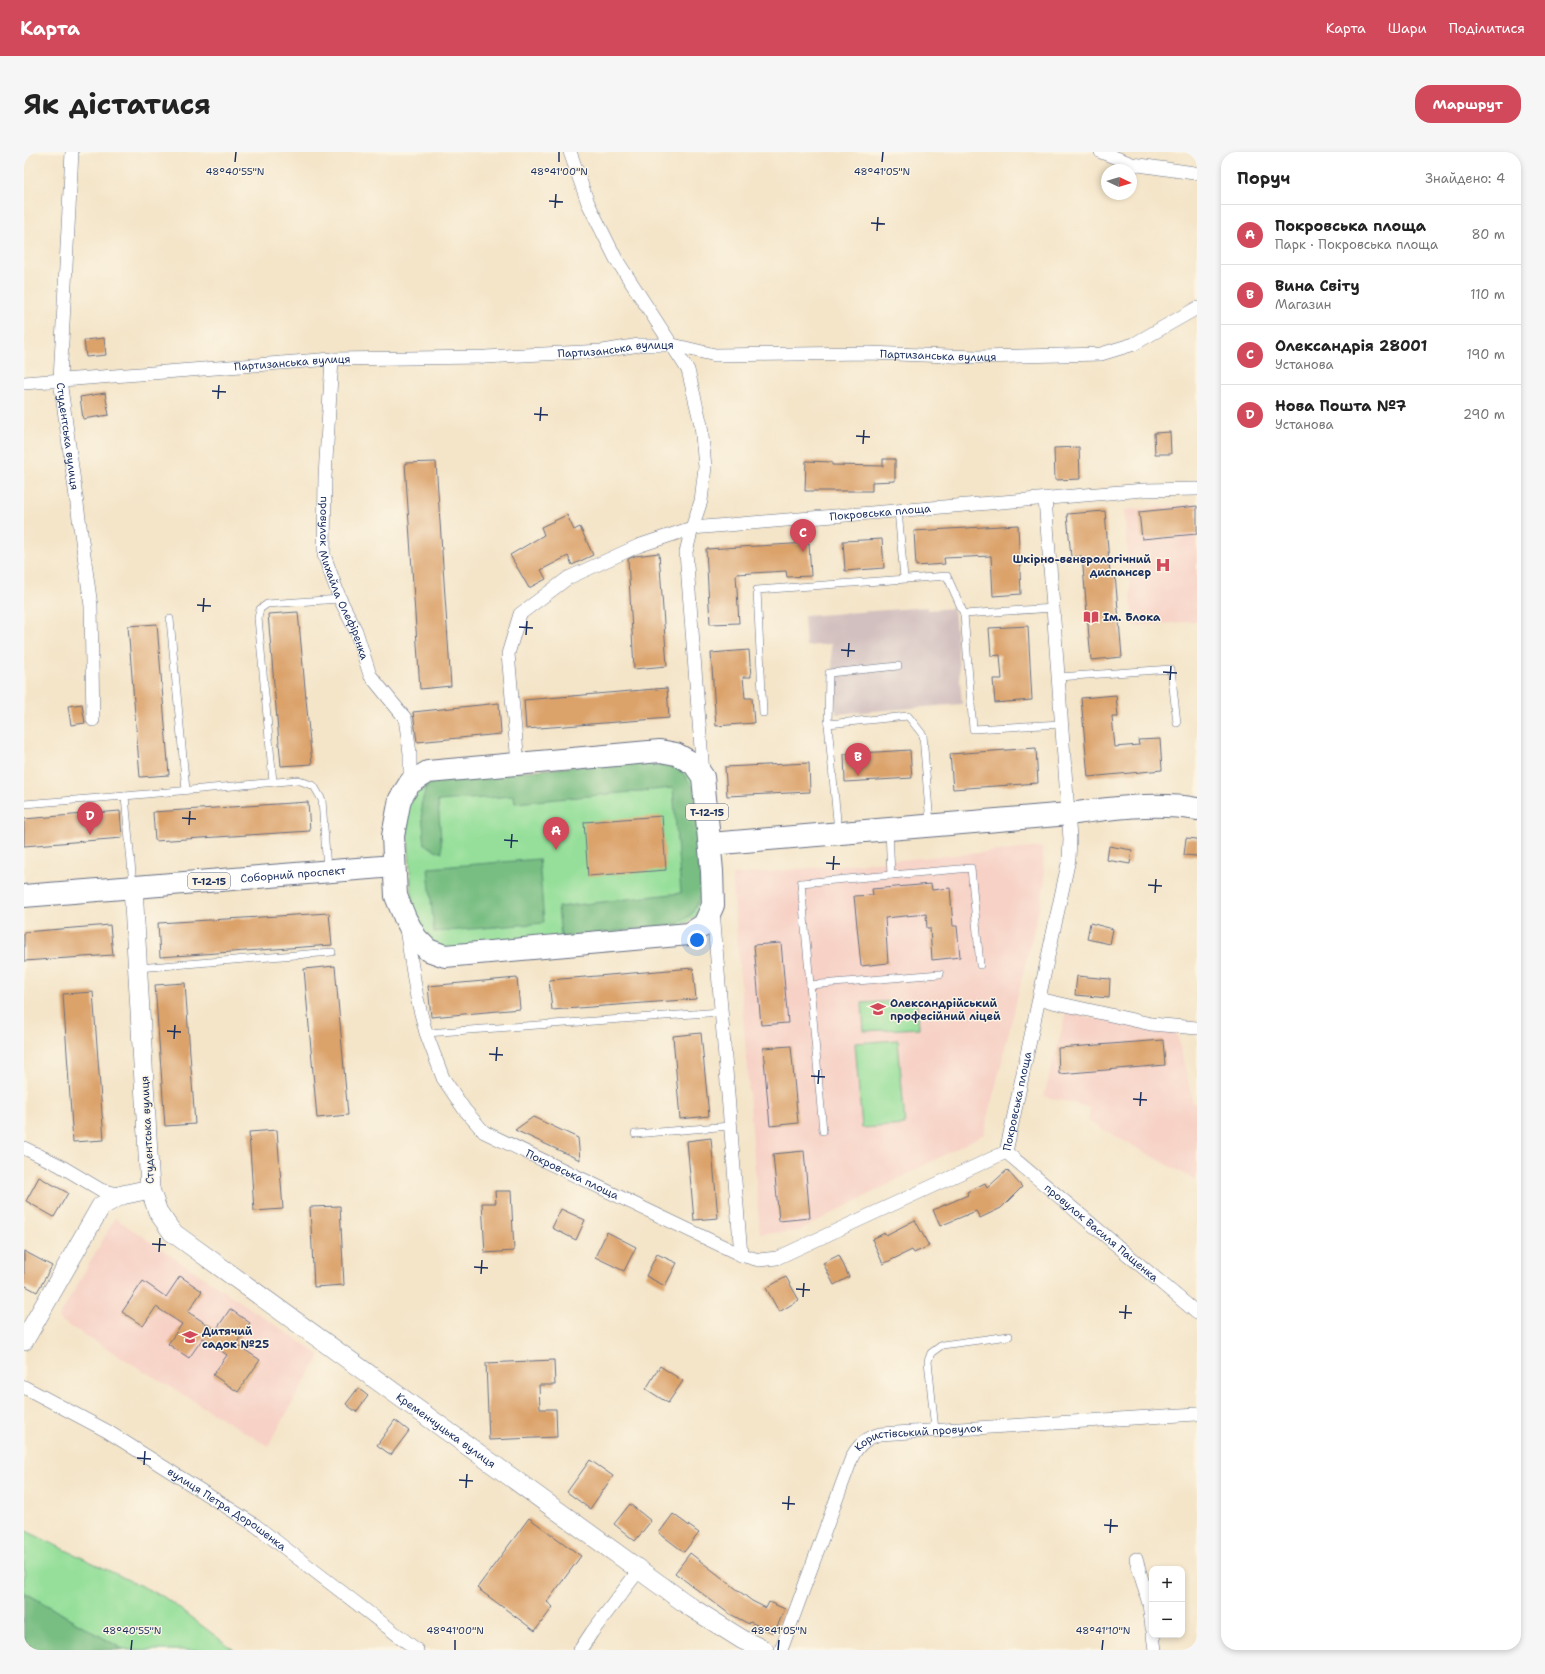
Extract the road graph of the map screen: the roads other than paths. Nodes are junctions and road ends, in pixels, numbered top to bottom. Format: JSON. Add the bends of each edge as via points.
{"nodes":[{"id":1,"x":72,"y":152,"type":"edge"},
{"id":2,"x":570,"y":152,"type":"edge"},
{"id":3,"x":1101,"y":152,"type":"edge"},
{"id":4,"x":1194,"y":173,"type":"dead end"},
{"id":5,"x":1197,"y":308,"type":"edge"},
{"id":6,"x":673,"y":345,"type":"junction"},
{"id":7,"x":332,"y":359,"type":"junction"},
{"id":8,"x":60,"y":380,"type":"junction"},
{"id":9,"x":24,"y":383,"type":"edge"},
{"id":10,"x":1197,"y":489,"type":"edge"},
{"id":11,"x":1045,"y":498,"type":"junction"},
{"id":12,"x":898,"y":510,"type":"junction"},
{"id":13,"x":692,"y":528,"type":"junction"},
{"id":14,"x":904,"y":578,"type":"junction"},
{"id":15,"x":340,"y":599,"type":"junction"},
{"id":16,"x":1054,"y":608,"type":"junction"},
{"id":17,"x":964,"y":614,"type":"junction"},
{"id":18,"x":170,"y":619,"type":"dead end"},
{"id":19,"x":898,"y":666,"type":"dead end"},
{"id":20,"x":1059,"y":677,"type":"junction"},
{"id":21,"x":763,"y":714,"type":"dead end"},
{"id":22,"x":94,"y":720,"type":"dead end"},
{"id":23,"x":1177,"y":723,"type":"dead end"},
{"id":24,"x":828,"y":724,"type":"junction"},
{"id":25,"x":1062,"y":724,"type":"junction"},
{"id":26,"x":518,"y":763,"type":"junction"},
{"id":27,"x":703,"y":778,"type":"junction"},
{"id":28,"x":273,"y":782,"type":"junction"},
{"id":29,"x":410,"y":783,"type":"junction"},
{"id":30,"x":186,"y":790,"type":"junction"},
{"id":31,"x":126,"y":796,"type":"junction"},
{"id":32,"x":24,"y":804,"type":"edge"},
{"id":33,"x":1197,"y":809,"type":"edge"},
{"id":34,"x":1070,"y":814,"type":"junction"},
{"id":35,"x":930,"y":826,"type":"junction"},
{"id":36,"x":888,"y":829,"type":"junction"},
{"id":37,"x":838,"y":833,"type":"junction"},
{"id":38,"x":710,"y":844,"type":"junction"},
{"id":39,"x":394,"y":866,"type":"junction"},
{"id":40,"x":327,"y":871,"type":"junction"},
{"id":41,"x":891,"y":875,"type":"junction"},
{"id":42,"x":133,"y":887,"type":"junction"},
{"id":43,"x":24,"y":896,"type":"edge"},
{"id":44,"x":713,"y":905,"type":"junction"},
{"id":45,"x":404,"y":918,"type":"junction"},
{"id":46,"x":332,"y":952,"type":"dead end"},
{"id":47,"x":980,"y":964,"type":"dead end"},
{"id":48,"x":137,"y":968,"type":"junction"},
{"id":49,"x":940,"y":974,"type":"dead end"},
{"id":50,"x":810,"y":985,"type":"junction"},
{"id":51,"x":1040,"y":999,"type":"junction"},
{"id":52,"x":721,"y":1012,"type":"junction"},
{"id":53,"x":1197,"y":1028,"type":"edge"},
{"id":54,"x":426,"y":1033,"type":"junction"},
{"id":55,"x":730,"y":1126,"type":"junction"},
{"id":56,"x":823,"y":1131,"type":"dead end"},
{"id":57,"x":635,"y":1134,"type":"dead end"},
{"id":58,"x":24,"y":1148,"type":"edge"},
{"id":59,"x":1006,"y":1152,"type":"junction"},
{"id":60,"x":150,"y":1189,"type":"junction"},
{"id":61,"x":122,"y":1195,"type":"junction"},
{"id":62,"x":740,"y":1255,"type":"junction"},
{"id":63,"x":1197,"y":1313,"type":"edge"},
{"id":64,"x":1009,"y":1336,"type":"dead end"},
{"id":65,"x":24,"y":1341,"type":"edge"},
{"id":66,"x":24,"y":1387,"type":"edge"},
{"id":67,"x":1197,"y":1414,"type":"edge"},
{"id":68,"x":935,"y":1430,"type":"junction"},
{"id":69,"x":1136,"y":1559,"type":"dead end"},
{"id":70,"x":639,"y":1570,"type":"junction"},
{"id":71,"x":1149,"y":1604,"type":"edge"},
{"id":72,"x":1153,"y":1638,"type":"edge"},
{"id":73,"x":417,"y":1650,"type":"edge"},
{"id":74,"x":580,"y":1650,"type":"edge"},
{"id":75,"x":764,"y":1650,"type":"edge"},
{"id":76,"x":781,"y":1650,"type":"edge"},
{"id":77,"x":1155,"y":1650,"type":"edge"}],
"edges":[{"from":1,"to":8,"type":"street","name":"Студентська вулиця"},
{"from":2,"to":6,"type":"street","via":[[588,203],[616,259]]},
{"from":3,"to":4,"type":"street","via":[[1132,164]]},
{"from":5,"to":6,"type":"street","name":"Партизанська вулиця","via":[[1134,344],[1101,354],[977,357],[868,353],[715,355]]},
{"from":6,"to":7,"type":"street","name":"Партизанська вулиця","via":[[639,345],[603,351],[484,357]]},
{"from":6,"to":13,"type":"street","via":[[688,370],[701,425],[704,474],[702,500]]},
{"from":7,"to":8,"type":"street","name":"Партизанська вулиця"},
{"from":7,"to":15,"type":"street","name":"провулок Михайла Олефіренка","via":[[325,476],[324,555]]},
{"from":8,"to":9,"type":"street","name":"Партизанська вулиця"},
{"from":8,"to":22,"type":"street","name":"Студентська вулиця","via":[[90,606]]},
{"from":10,"to":11,"type":"street","name":"Покровська площа","via":[[1144,490]]},
{"from":11,"to":12,"type":"street","name":"Покровська площа"},
{"from":11,"to":16,"type":"street","name":"Покровська площа"},
{"from":12,"to":13,"type":"street","name":"Покровська площа"},
{"from":12,"to":14,"type":"lane"},
{"from":13,"to":26,"type":"street","name":"Покровська площа","via":[[638,546],[568,578],[520,614],[508,654]]},
{"from":13,"to":27,"type":"street","name":"Покровська площа","via":[[686,552]]},
{"from":14,"to":17,"type":"lane","via":[[947,576]]},
{"from":14,"to":21,"type":"lane","via":[[757,590]]},
{"from":15,"to":28,"type":"lane","via":[[267,604],[260,609],[258,618]]},
{"from":15,"to":29,"type":"street","name":"провулок Михайла Олефіренка","via":[[356,631],[370,675],[404,718],[410,753]]},
{"from":16,"to":17,"type":"lane"},
{"from":16,"to":20,"type":"street","name":"Покровська площа"},
{"from":17,"to":25,"type":"lane","via":[[973,730]]},
{"from":18,"to":30,"type":"lane"},
{"from":19,"to":24,"type":"lane","via":[[828,673]]},
{"from":20,"to":23,"type":"lane","via":[[1171,669]]},
{"from":20,"to":25,"type":"street","name":"Покровська площа"},
{"from":24,"to":35,"type":"lane","via":[[908,716],[924,735]]},
{"from":24,"to":37,"type":"lane"},
{"from":25,"to":34,"type":"street","name":"Покровська площа"},
{"from":26,"to":27,"type":"highway","name":"Покровська площа","number":"Т-12-15","via":[[660,750],[676,754],[694,764]]},
{"from":26,"to":29,"type":"highway","name":"Покровська площа","number":"Т-12-15","via":[[428,772]]},
{"from":27,"to":38,"type":"highway","name":"Покровська площа","number":"Т-12-15"},
{"from":28,"to":30,"type":"lane"},
{"from":28,"to":40,"type":"lane","via":[[298,780],[314,786],[322,800]]},
{"from":29,"to":39,"type":"highway","name":"Покровська площа","number":"Т-12-15","via":[[400,799],[393,836]]},
{"from":30,"to":31,"type":"lane"},
{"from":31,"to":32,"type":"lane"},
{"from":31,"to":42,"type":"lane"},
{"from":33,"to":34,"type":"highway","via":[[1128,806]]},
{"from":34,"to":35,"type":"highway"},
{"from":34,"to":51,"type":"street","name":"Покровська площа","via":[[1069,859]]},
{"from":35,"to":36,"type":"highway"},
{"from":36,"to":37,"type":"highway"},
{"from":36,"to":41,"type":"lane"},
{"from":37,"to":38,"type":"highway"},
{"from":38,"to":44,"type":"highway","name":"Покровська площа","number":"Т-12-15"},
{"from":39,"to":40,"type":"highway","name":"Соборний проспект","number":"Т-12-15"},
{"from":39,"to":45,"type":"highway","name":"Покровська площа","number":"Т-12-15","via":[[396,896]]},
{"from":40,"to":42,"type":"highway","name":"Соборний проспект","number":"Т-12-15"},
{"from":41,"to":47,"type":"lane","via":[[971,868]]},
{"from":41,"to":50,"type":"lane","via":[[801,883]]},
{"from":42,"to":43,"type":"highway","name":"Соборний проспект","number":"Т-12-15"},
{"from":42,"to":48,"type":"street","name":"Студентська вулиця"},
{"from":44,"to":45,"type":"highway","name":"Покровська площа","number":"Т-12-15","via":[[704,924],[689,934],[445,956],[428,950],[416,938]]},
{"from":44,"to":52,"type":"street","name":"Покровська площа"},
{"from":45,"to":54,"type":"street","name":"Покровська площа","via":[[417,998]]},
{"from":46,"to":48,"type":"lane"},
{"from":48,"to":60,"type":"street","name":"Студентська вулиця"},
{"from":49,"to":50,"type":"lane"},
{"from":50,"to":56,"type":"lane"},
{"from":51,"to":53,"type":"street","via":[[1152,1024]]},
{"from":51,"to":59,"type":"street","name":"Покровська площа"},
{"from":52,"to":54,"type":"lane"},
{"from":52,"to":55,"type":"street","name":"Покровська площа"},
{"from":54,"to":62,"type":"street","name":"Покровська площа","via":[[443,1078],[464,1109],[484,1132]]},
{"from":55,"to":57,"type":"lane"},
{"from":55,"to":62,"type":"street","name":"Покровська площа"},
{"from":58,"to":61,"type":"street","via":[[101,1190]]},
{"from":59,"to":62,"type":"street","name":"Покровська площа","via":[[777,1258],[759,1260]]},
{"from":59,"to":63,"type":"street","name":"провулок Василя Пащенка"},
{"from":60,"to":61,"type":"street","name":"Студентська вулиця"},
{"from":60,"to":70,"type":"street","name":"Кременчуцька вулиця","via":[[158,1212],[172,1232]]},
{"from":61,"to":65,"type":"street","name":"Студентська вулиця","via":[[101,1206]]},
{"from":64,"to":68,"type":"lane","via":[[942,1345],[931,1353],[928,1361]]},
{"from":66,"to":73,"type":"street","name":"вулиця Петра Дорошенка","via":[[107,1431],[255,1525]]},
{"from":67,"to":68,"type":"street","name":"Користівський провулок"},
{"from":68,"to":76,"type":"street","name":"Користівський провулок","via":[[880,1434],[871,1437],[856,1449]]},
{"from":69,"to":71,"type":"street"},
{"from":70,"to":74,"type":"street"},
{"from":70,"to":75,"type":"street","name":"Кременчуцька вулиця","via":[[692,1608]]},
{"from":72,"to":77,"type":"street"}]}
